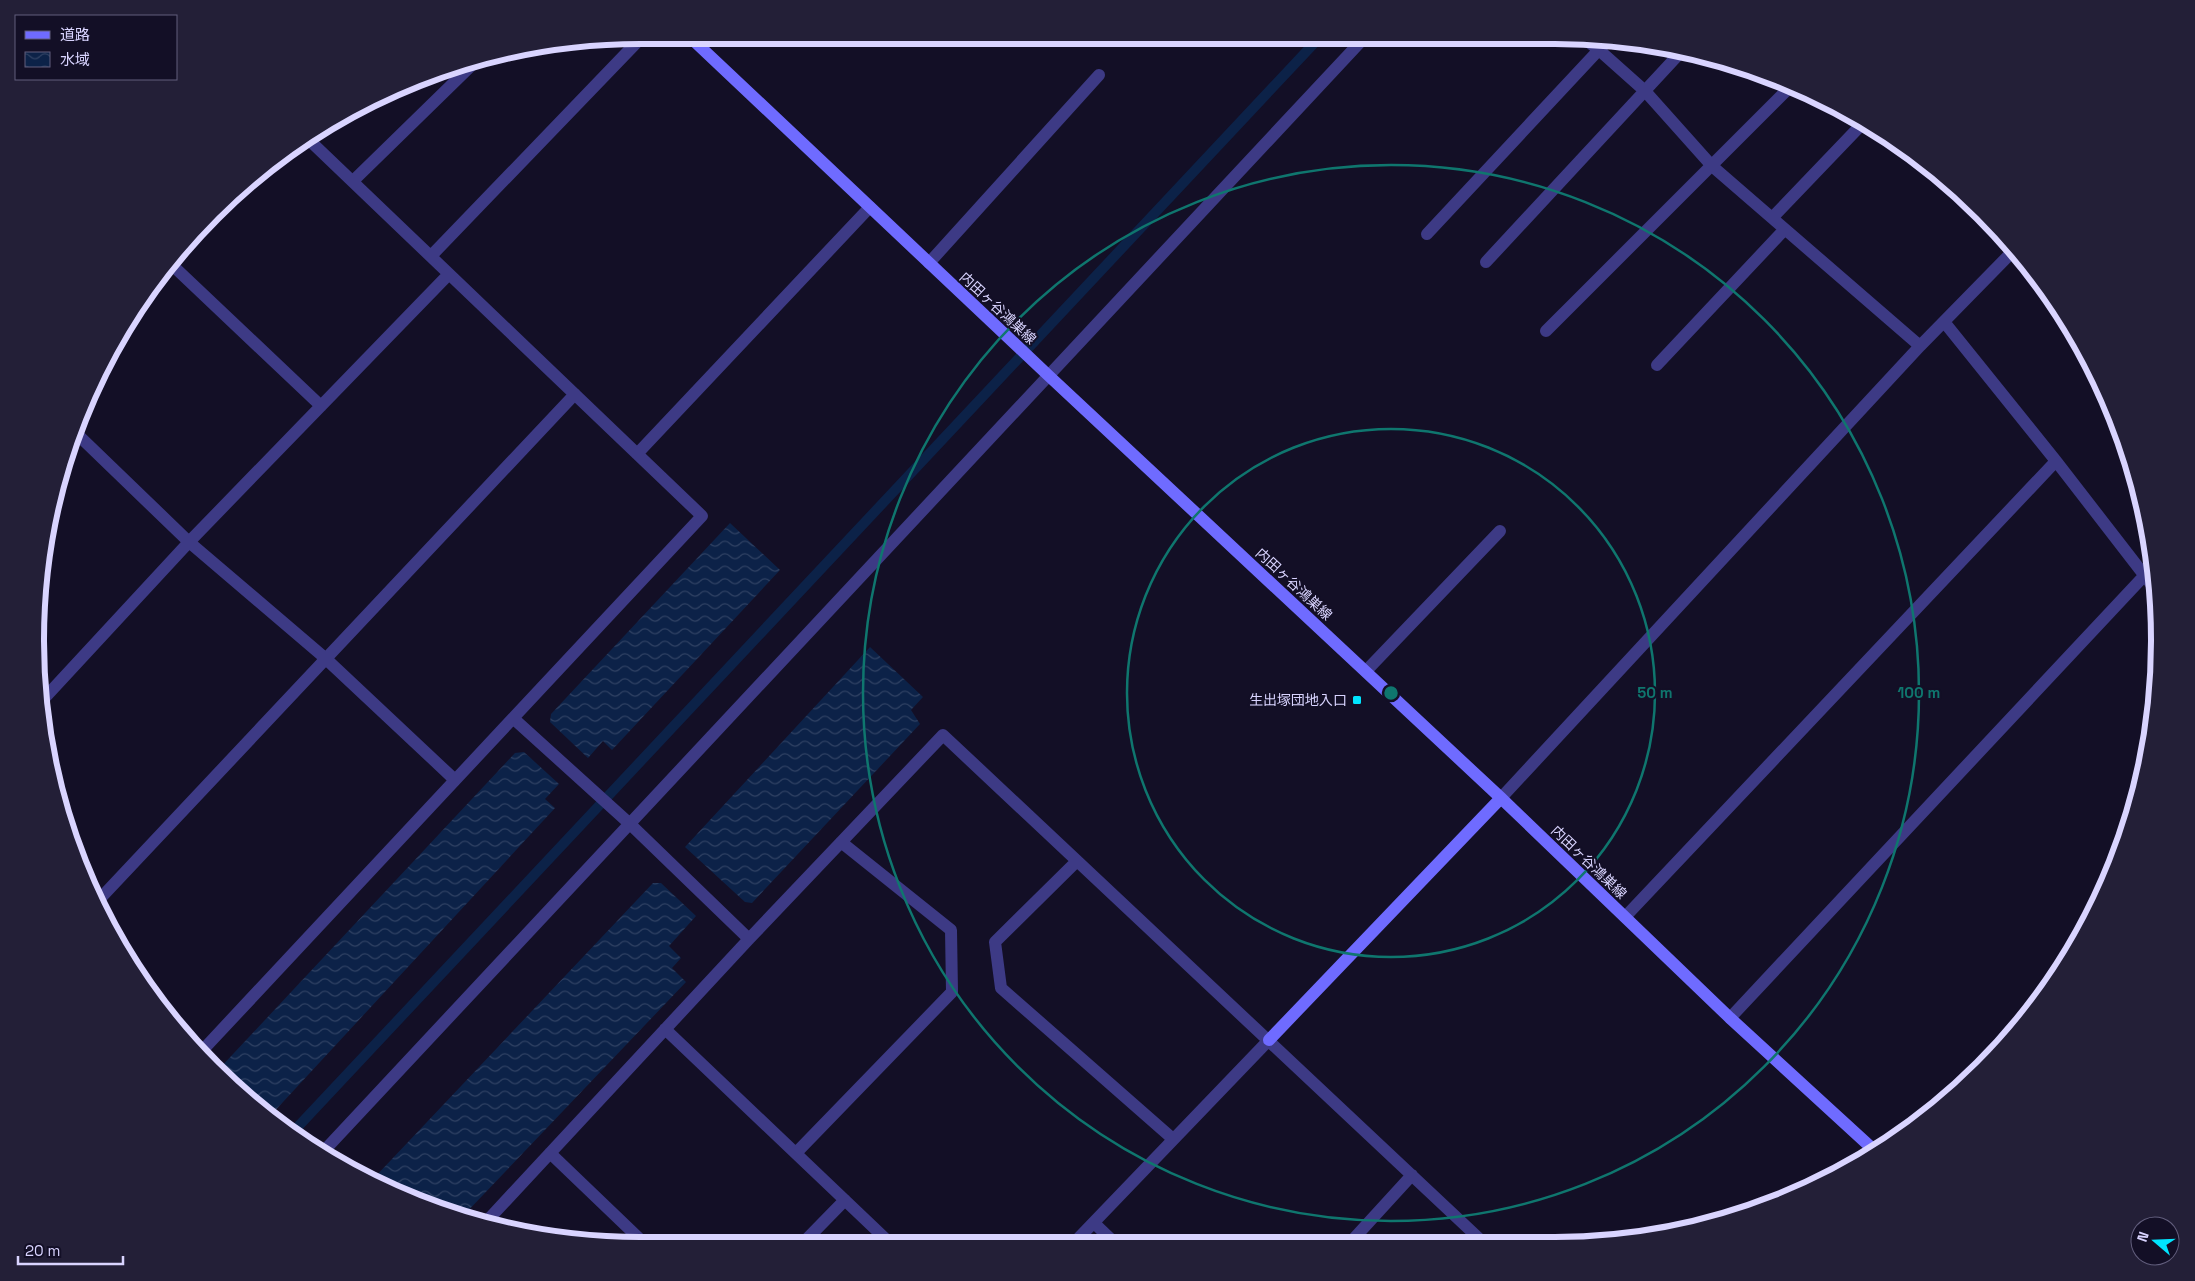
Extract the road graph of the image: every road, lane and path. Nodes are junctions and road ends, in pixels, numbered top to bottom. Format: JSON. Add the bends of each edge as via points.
{"nodes":[{"id":1,"x":635,"y":44,"type":"edge"},
{"id":2,"x":697,"y":44,"type":"edge"},
{"id":3,"x":1357,"y":44,"type":"edge"},
{"id":4,"x":1593,"y":45,"type":"edge"},
{"id":5,"x":1603,"y":46,"type":"edge"},
{"id":6,"x":1599,"y":50,"type":"junction"},
{"id":7,"x":1677,"y":56,"type":"edge"},
{"id":8,"x":467,"y":70,"type":"edge"},
{"id":9,"x":1099,"y":75,"type":"dead end"},
{"id":10,"x":1645,"y":91,"type":"junction"},
{"id":11,"x":1786,"y":91,"type":"edge"},
{"id":12,"x":1859,"y":127,"type":"edge"},
{"id":13,"x":312,"y":142,"type":"edge"},
{"id":14,"x":1712,"y":166,"type":"junction"},
{"id":15,"x":352,"y":181,"type":"junction"},
{"id":16,"x":870,"y":207,"type":"junction"},
{"id":17,"x":1772,"y":218,"type":"junction"},
{"id":18,"x":1785,"y":229,"type":"junction"},
{"id":19,"x":1427,"y":234,"type":"dead end"},
{"id":20,"x":2009,"y":255,"type":"edge"},
{"id":21,"x":431,"y":256,"type":"junction"},
{"id":22,"x":1486,"y":262,"type":"dead end"},
{"id":23,"x":929,"y":263,"type":"junction"},
{"id":24,"x":175,"y":268,"type":"edge"},
{"id":25,"x":449,"y":274,"type":"junction"},
{"id":26,"x":1944,"y":323,"type":"junction"},
{"id":27,"x":1546,"y":331,"type":"dead end"},
{"id":28,"x":1920,"y":346,"type":"junction"},
{"id":29,"x":1657,"y":365,"type":"dead end"},
{"id":30,"x":1049,"y":376,"type":"junction"},
{"id":31,"x":575,"y":394,"type":"junction"},
{"id":32,"x":321,"y":406,"type":"junction"},
{"id":33,"x":80,"y":437,"type":"edge"},
{"id":34,"x":637,"y":454,"type":"junction"},
{"id":35,"x":2056,"y":460,"type":"junction"},
{"id":36,"x":1500,"y":531,"type":"dead end"},
{"id":37,"x":189,"y":542,"type":"junction"},
{"id":38,"x":2144,"y":576,"type":"junction"},
{"id":39,"x":2148,"y":581,"type":"edge"},
{"id":40,"x":325,"y":658,"type":"junction"},
{"id":41,"x":1366,"y":671,"type":"junction"},
{"id":42,"x":47,"y":696,"type":"edge"},
{"id":43,"x":514,"y":718,"type":"junction"},
{"id":44,"x":455,"y":780,"type":"junction"},
{"id":45,"x":1501,"y":798,"type":"junction"},
{"id":46,"x":630,"y":824,"type":"junction"},
{"id":47,"x":841,"y":842,"type":"junction"},
{"id":48,"x":1077,"y":861,"type":"junction"},
{"id":49,"x":101,"y":896,"type":"edge"},
{"id":50,"x":1625,"y":917,"type":"junction"},
{"id":51,"x":749,"y":938,"type":"junction"},
{"id":52,"x":1730,"y":1018,"type":"junction"},
{"id":53,"x":665,"y":1030,"type":"junction"},
{"id":54,"x":1269,"y":1040,"type":"junction"},
{"id":55,"x":205,"y":1048,"type":"edge"},
{"id":56,"x":1173,"y":1139,"type":"junction"},
{"id":57,"x":1870,"y":1147,"type":"edge"},
{"id":58,"x":327,"y":1148,"type":"edge"},
{"id":59,"x":550,"y":1153,"type":"junction"},
{"id":60,"x":796,"y":1153,"type":"junction"},
{"id":61,"x":1412,"y":1175,"type":"junction"},
{"id":62,"x":845,"y":1200,"type":"junction"},
{"id":63,"x":490,"y":1218,"type":"edge"},
{"id":64,"x":1094,"y":1223,"type":"junction"},
{"id":65,"x":638,"y":1237,"type":"edge"},
{"id":66,"x":809,"y":1237,"type":"edge"},
{"id":67,"x":884,"y":1237,"type":"edge"},
{"id":68,"x":1080,"y":1237,"type":"edge"},
{"id":69,"x":1109,"y":1237,"type":"edge"},
{"id":70,"x":1355,"y":1237,"type":"edge"},
{"id":71,"x":1478,"y":1237,"type":"edge"}],
"edges":[{"from":1,"to":21,"type":"street"},
{"from":2,"to":16,"type":"main road","name":"内田ヶ谷鴻巣線"},
{"from":3,"to":30,"type":"street"},
{"from":4,"to":6,"type":"street"},
{"from":5,"to":6,"type":"street"},
{"from":6,"to":10,"type":"street"},
{"from":6,"to":19,"type":"street"},
{"from":7,"to":10,"type":"street"},
{"from":8,"to":15,"type":"street"},
{"from":9,"to":23,"type":"street"},
{"from":10,"to":14,"type":"street"},
{"from":10,"to":22,"type":"street"},
{"from":11,"to":14,"type":"street"},
{"from":12,"to":17,"type":"street"},
{"from":13,"to":15,"type":"street"},
{"from":14,"to":17,"type":"street"},
{"from":14,"to":27,"type":"street"},
{"from":15,"to":21,"type":"street"},
{"from":16,"to":23,"type":"main road","name":"内田ヶ谷鴻巣線"},
{"from":16,"to":34,"type":"street"},
{"from":17,"to":18,"type":"street"},
{"from":18,"to":28,"type":"street"},
{"from":18,"to":29,"type":"street"},
{"from":20,"to":26,"type":"street"},
{"from":21,"to":25,"type":"street"},
{"from":23,"to":30,"type":"main road","name":"内田ヶ谷鴻巣線"},
{"from":24,"to":32,"type":"street"},
{"from":25,"to":31,"type":"street"},
{"from":25,"to":32,"type":"street"},
{"from":26,"to":28,"type":"street"},
{"from":26,"to":35,"type":"street"},
{"from":28,"to":45,"type":"street"},
{"from":30,"to":41,"type":"main road","name":"内田ヶ谷鴻巣線"},
{"from":30,"to":46,"type":"street"},
{"from":31,"to":34,"type":"street"},
{"from":31,"to":40,"type":"street"},
{"from":32,"to":37,"type":"street"},
{"from":33,"to":37,"type":"street"},
{"from":34,"to":43,"type":"street","via":[[702,516]]},
{"from":35,"to":38,"type":"street"},
{"from":35,"to":50,"type":"street"},
{"from":36,"to":41,"type":"street"},
{"from":37,"to":40,"type":"street"},
{"from":37,"to":42,"type":"street"},
{"from":38,"to":39,"type":"street"},
{"from":38,"to":52,"type":"street"},
{"from":40,"to":44,"type":"street"},
{"from":40,"to":49,"type":"street"},
{"from":41,"to":45,"type":"main road","name":"内田ヶ谷鴻巣線"},
{"from":43,"to":44,"type":"street"},
{"from":43,"to":46,"type":"street"},
{"from":44,"to":55,"type":"street"},
{"from":45,"to":50,"type":"main road","name":"内田ヶ谷鴻巣線"},
{"from":45,"to":54,"type":"main road"},
{"from":46,"to":51,"type":"street"},
{"from":46,"to":58,"type":"street"},
{"from":47,"to":48,"type":"street","via":[[943,735]]},
{"from":47,"to":51,"type":"street"},
{"from":47,"to":60,"type":"street","via":[[951,930],[952,992]]},
{"from":48,"to":54,"type":"street"},
{"from":48,"to":56,"type":"street","via":[[995,942],[1002,988]]},
{"from":50,"to":52,"type":"main road","name":"内田ヶ谷鴻巣線"},
{"from":51,"to":53,"type":"street"},
{"from":52,"to":57,"type":"main road","name":"内田ヶ谷鴻巣線"},
{"from":53,"to":59,"type":"street"},
{"from":53,"to":60,"type":"street"},
{"from":54,"to":56,"type":"street"},
{"from":54,"to":61,"type":"street"},
{"from":56,"to":64,"type":"street"},
{"from":59,"to":63,"type":"street"},
{"from":59,"to":65,"type":"street"},
{"from":60,"to":62,"type":"street"},
{"from":61,"to":70,"type":"street"},
{"from":61,"to":71,"type":"street"},
{"from":62,"to":66,"type":"street"},
{"from":62,"to":67,"type":"street"},
{"from":64,"to":68,"type":"street"},
{"from":64,"to":69,"type":"street"}]}
